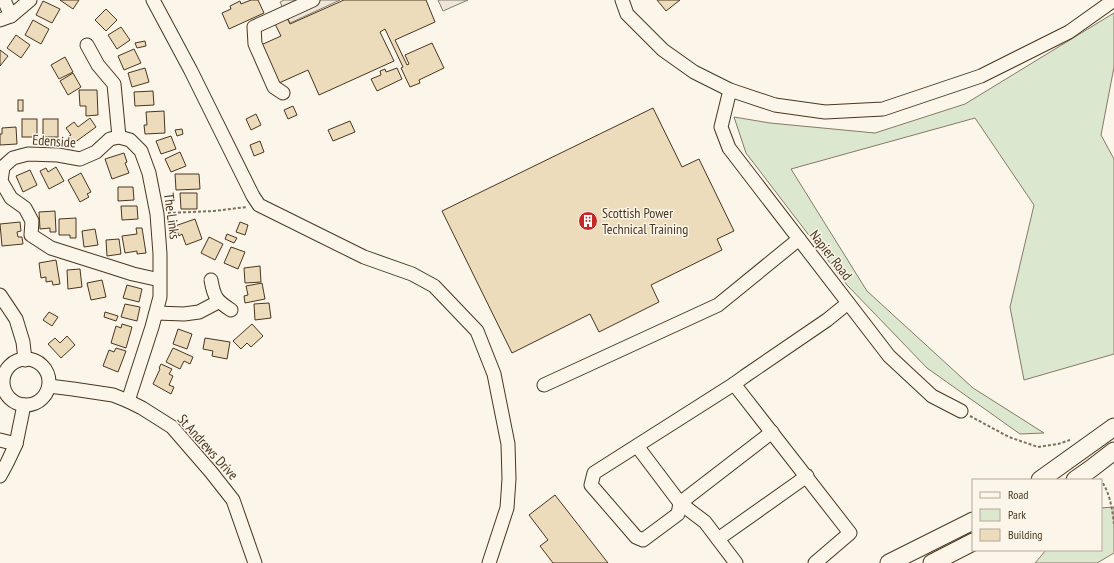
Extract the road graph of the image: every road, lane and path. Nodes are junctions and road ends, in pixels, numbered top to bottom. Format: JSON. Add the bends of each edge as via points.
{"nodes":[{"id":1,"x":4,"y":0,"type":"edge"},
{"id":2,"x":30,"y":0,"type":"edge"},
{"id":3,"x":153,"y":0,"type":"edge"},
{"id":4,"x":312,"y":0,"type":"edge"},
{"id":5,"x":622,"y":0,"type":"edge"},
{"id":6,"x":1114,"y":0,"type":"edge"},
{"id":7,"x":5,"y":18,"type":"edge"},
{"id":8,"x":87,"y":45,"type":"dead end"},
{"id":9,"x":730,"y":90,"type":"junction"},
{"id":10,"x":284,"y":93,"type":"dead end"},
{"id":11,"x":119,"y":137,"type":"junction"},
{"id":12,"x":259,"y":205,"type":"junction"},
{"id":13,"x":157,"y":214,"type":"junction"},
{"id":14,"x":798,"y":239,"type":"junction"},
{"id":15,"x":160,"y":280,"type":"junction"},
{"id":16,"x":211,"y":280,"type":"dead end"},
{"id":17,"x":0,"y":295,"type":"edge"},
{"id":18,"x":218,"y":302,"type":"junction"},
{"id":19,"x":848,"y":303,"type":"junction"},
{"id":20,"x":231,"y":310,"type":"dead end"},
{"id":21,"x":156,"y":313,"type":"junction"},
{"id":22,"x":26,"y":360,"type":"junction"},
{"id":23,"x":734,"y":384,"type":"junction"},
{"id":24,"x":544,"y":385,"type":"dead end"},
{"id":25,"x":49,"y":386,"type":"junction"},
{"id":26,"x":128,"y":401,"type":"junction"},
{"id":27,"x":24,"y":405,"type":"junction"},
{"id":28,"x":961,"y":411,"type":"joint"},
{"id":29,"x":1114,"y":427,"type":"edge"},
{"id":30,"x":772,"y":432,"type":"junction"},
{"id":31,"x":1076,"y":438,"type":"dead end"},
{"id":32,"x":0,"y":440,"type":"edge"},
{"id":33,"x":16,"y":444,"type":"junction"},
{"id":34,"x":637,"y":446,"type":"junction"},
{"id":35,"x":1114,"y":451,"type":"edge"},
{"id":36,"x":1092,"y":468,"type":"junction"},
{"id":37,"x":0,"y":476,"type":"edge"},
{"id":38,"x":806,"y":476,"type":"junction"},
{"id":39,"x":1041,"y":479,"type":"edge"},
{"id":40,"x":1076,"y":479,"type":"edge"},
{"id":41,"x":1101,"y":479,"type":"edge"},
{"id":42,"x":1102,"y":480,"type":"edge"},
{"id":43,"x":680,"y":503,"type":"junction"},
{"id":44,"x":972,"y":522,"type":"edge"},
{"id":45,"x":1114,"y":524,"type":"edge"},
{"id":46,"x":718,"y":539,"type":"junction"},
{"id":47,"x":972,"y":543,"type":"edge"},
{"id":48,"x":255,"y":563,"type":"edge"},
{"id":49,"x":489,"y":563,"type":"edge"},
{"id":50,"x":736,"y":563,"type":"edge"},
{"id":51,"x":815,"y":563,"type":"edge"},
{"id":52,"x":889,"y":563,"type":"edge"},
{"id":53,"x":932,"y":563,"type":"edge"}],
"edges":[{"from":1,"to":7,"type":"street"},
{"from":2,"to":7,"type":"street"},
{"from":3,"to":12,"type":"street"},
{"from":4,"to":10,"type":"street","via":[[254,27],[255,44],[274,87]]},
{"from":5,"to":9,"type":"street","via":[[627,14],[662,50],[694,72]]},
{"from":6,"to":9,"type":"street","via":[[1069,32],[981,76],[883,109],[825,112],[775,105]]},
{"from":8,"to":11,"type":"street","via":[[98,65],[114,84]]},
{"from":9,"to":14,"type":"street","name":"Napier Road","via":[[721,127],[729,148]]},
{"from":11,"to":13,"type":"street","name":"The Links","via":[[130,140],[141,151],[149,173]]},
{"from":11,"to":15,"type":"street","name":"Edenside","via":[[110,138],[96,152],[80,159],[28,154],[12,158],[3,167],[1,181],[11,198],[29,214],[32,221],[31,235],[51,248]]},
{"from":12,"to":13,"type":"path","via":[[214,211]]},
{"from":12,"to":49,"type":"street","via":[[364,258],[412,274],[434,286],[478,331],[494,374],[508,444],[507,508]]},
{"from":13,"to":15,"type":"street","name":"The Links"},
{"from":14,"to":19,"type":"street","name":"Napier Road"},
{"from":14,"to":24,"type":"street","via":[[718,305]]},
{"from":15,"to":21,"type":"street","name":"The Links"},
{"from":16,"to":18,"type":"street"},
{"from":17,"to":22,"type":"street","via":[[16,319]]},
{"from":18,"to":20,"type":"street"},
{"from":18,"to":21,"type":"street","via":[[199,312]]},
{"from":19,"to":23,"type":"street"},
{"from":19,"to":28,"type":"street","name":"Napier Road","via":[[889,356],[932,396]]},
{"from":21,"to":26,"type":"street","name":"The Links"},
{"from":22,"to":25,"type":"street","via":[[38,363],[44,368]]},
{"from":22,"to":27,"type":"street","via":[[11,365],[4,379],[6,393],[17,403]]},
{"from":23,"to":30,"type":"street"},
{"from":23,"to":34,"type":"street"},
{"from":25,"to":26,"type":"street","name":"St Andrews Drive","via":[[113,395]]},
{"from":25,"to":27,"type":"street","via":[[43,398],[31,405]]},
{"from":26,"to":48,"type":"street","name":"St Andrews Drive","via":[[172,428],[233,500]]},
{"from":27,"to":33,"type":"street"},
{"from":28,"to":31,"type":"path","via":[[1009,437],[1038,447]]},
{"from":29,"to":39,"type":"main road"},
{"from":30,"to":38,"type":"street"},
{"from":30,"to":43,"type":"street"},
{"from":32,"to":33,"type":"street"},
{"from":33,"to":37,"type":"street"},
{"from":34,"to":43,"type":"street"},
{"from":34,"to":43,"type":"street","via":[[594,473],[591,485],[636,537],[643,540],[678,514]]},
{"from":35,"to":36,"type":"main road"},
{"from":36,"to":40,"type":"main road"},
{"from":36,"to":41,"type":"path"},
{"from":38,"to":46,"type":"street"},
{"from":38,"to":51,"type":"street","via":[[850,533]]},
{"from":42,"to":45,"type":"path","via":[[1112,504]]},
{"from":43,"to":46,"type":"street","via":[[705,522]]},
{"from":44,"to":52,"type":"main road"},
{"from":46,"to":50,"type":"street"},
{"from":47,"to":53,"type":"main road"}]}
